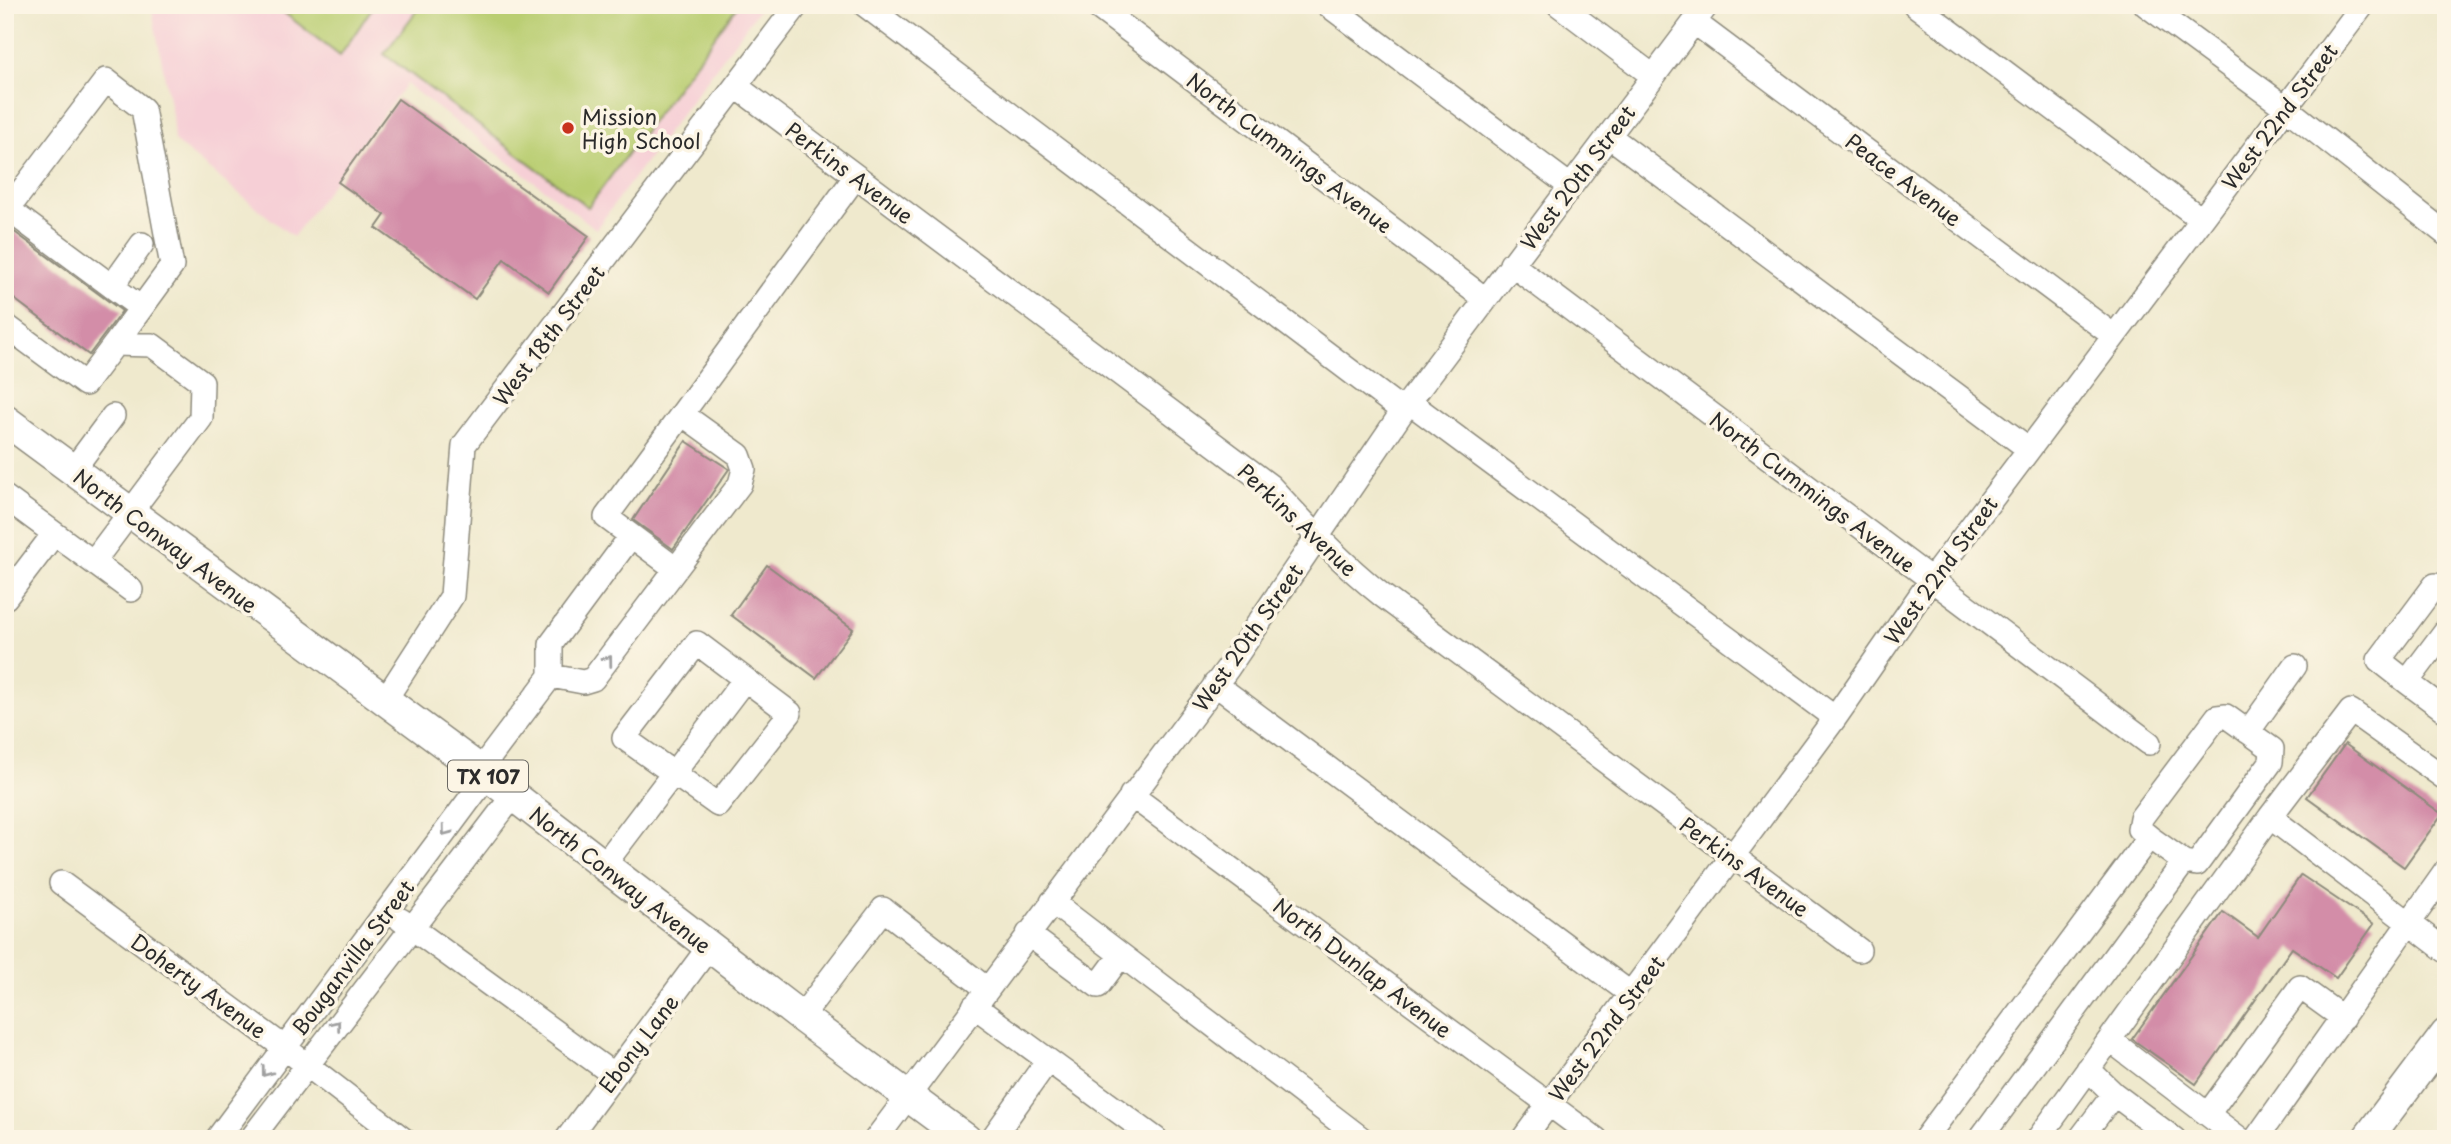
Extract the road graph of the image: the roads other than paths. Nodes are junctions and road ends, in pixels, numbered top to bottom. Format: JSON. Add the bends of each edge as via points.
{"nodes":[{"id":1,"x":797,"y":5,"type":"edge"},
{"id":2,"x":865,"y":5,"type":"edge"},
{"id":3,"x":1095,"y":5,"type":"edge"},
{"id":4,"x":1328,"y":5,"type":"edge"},
{"id":5,"x":1559,"y":5,"type":"edge"},
{"id":6,"x":1915,"y":5,"type":"edge"},
{"id":7,"x":2146,"y":5,"type":"edge"},
{"id":8,"x":2363,"y":5,"type":"edge"},
{"id":9,"x":1700,"y":14,"type":"edge"},
{"id":10,"x":1653,"y":76,"type":"junction"},
{"id":11,"x":737,"y":87,"type":"junction"},
{"id":12,"x":2285,"y":107,"type":"junction"},
{"id":13,"x":1609,"y":136,"type":"junction"},
{"id":14,"x":856,"y":176,"type":"junction"},
{"id":15,"x":1570,"y":186,"type":"junction"},
{"id":16,"x":7,"y":208,"type":"edge"},
{"id":17,"x":2201,"y":219,"type":"junction"},
{"id":18,"x":2446,"y":234,"type":"edge"},
{"id":19,"x":142,"y":244,"type":"dead end"},
{"id":20,"x":1511,"y":264,"type":"junction"},
{"id":21,"x":112,"y":286,"type":"junction"},
{"id":22,"x":1485,"y":299,"type":"junction"},
{"id":23,"x":141,"y":308,"type":"junction"},
{"id":24,"x":5,"y":325,"type":"edge"},
{"id":25,"x":2114,"y":336,"type":"junction"},
{"id":26,"x":115,"y":344,"type":"junction"},
{"id":27,"x":1406,"y":406,"type":"junction"},
{"id":28,"x":682,"y":414,"type":"junction"},
{"id":29,"x":113,"y":416,"type":"dead end"},
{"id":30,"x":9,"y":431,"type":"edge"},
{"id":31,"x":2029,"y":449,"type":"junction"},
{"id":32,"x":73,"y":470,"type":"junction"},
{"id":33,"x":5,"y":497,"type":"edge"},
{"id":34,"x":130,"y":513,"type":"junction"},
{"id":35,"x":54,"y":534,"type":"junction"},
{"id":36,"x":631,"y":536,"type":"junction"},
{"id":37,"x":1316,"y":537,"type":"junction"},
{"id":38,"x":93,"y":562,"type":"junction"},
{"id":39,"x":676,"y":569,"type":"junction"},
{"id":40,"x":1931,"y":580,"type":"junction"},
{"id":41,"x":131,"y":590,"type":"dead end"},
{"id":42,"x":2446,"y":593,"type":"edge"},
{"id":43,"x":6,"y":597,"type":"edge"},
{"id":44,"x":2446,"y":630,"type":"edge"},
{"id":45,"x":2295,"y":666,"type":"dead end"},
{"id":46,"x":551,"y":676,"type":"junction"},
{"id":47,"x":746,"y":679,"type":"junction"},
{"id":48,"x":2407,"y":682,"type":"junction"},
{"id":49,"x":1215,"y":684,"type":"junction"},
{"id":50,"x":385,"y":700,"type":"junction"},
{"id":51,"x":2446,"y":711,"type":"edge"},
{"id":52,"x":1835,"y":718,"type":"junction"},
{"id":53,"x":2248,"y":732,"type":"junction"},
{"id":54,"x":2149,"y":743,"type":"dead end"},
{"id":55,"x":483,"y":773,"type":"junction"},
{"id":56,"x":674,"y":774,"type":"junction"},
{"id":57,"x":2446,"y":779,"type":"edge"},
{"id":58,"x":1131,"y":794,"type":"junction"},
{"id":59,"x":513,"y":796,"type":"junction"},
{"id":60,"x":2270,"y":817,"type":"junction"},
{"id":61,"x":2149,"y":837,"type":"junction"},
{"id":62,"x":1732,"y":857,"type":"junction"},
{"id":63,"x":2185,"y":862,"type":"junction"},
{"id":64,"x":604,"y":866,"type":"junction"},
{"id":65,"x":2446,"y":871,"type":"edge"},
{"id":66,"x":61,"y":883,"type":"dead end"},
{"id":67,"x":1052,"y":902,"type":"junction"},
{"id":68,"x":387,"y":909,"type":"junction"},
{"id":69,"x":2409,"y":923,"type":"junction"},
{"id":70,"x":411,"y":929,"type":"junction"},
{"id":71,"x":1028,"y":934,"type":"junction"},
{"id":72,"x":709,"y":947,"type":"junction"},
{"id":73,"x":1859,"y":950,"type":"dead end"},
{"id":74,"x":2446,"y":951,"type":"edge"},
{"id":75,"x":1121,"y":955,"type":"junction"},
{"id":76,"x":1631,"y":994,"type":"junction"},
{"id":77,"x":981,"y":997,"type":"junction"},
{"id":78,"x":801,"y":1017,"type":"junction"},
{"id":79,"x":2343,"y":1018,"type":"junction"},
{"id":80,"x":2446,"y":1034,"type":"edge"},
{"id":81,"x":2110,"y":1040,"type":"junction"},
{"id":82,"x":285,"y":1048,"type":"junction"},
{"id":83,"x":1048,"y":1060,"type":"junction"},
{"id":84,"x":306,"y":1065,"type":"junction"},
{"id":85,"x":2088,"y":1069,"type":"junction"},
{"id":86,"x":614,"y":1075,"type":"junction"},
{"id":87,"x":2114,"y":1094,"type":"junction"},
{"id":88,"x":907,"y":1097,"type":"junction"},
{"id":89,"x":1549,"y":1104,"type":"junction"},
{"id":90,"x":2208,"y":1114,"type":"junction"},
{"id":91,"x":217,"y":1139,"type":"edge"},
{"id":92,"x":251,"y":1139,"type":"edge"},
{"id":93,"x":403,"y":1139,"type":"edge"},
{"id":94,"x":567,"y":1139,"type":"edge"},
{"id":95,"x":876,"y":1139,"type":"edge"},
{"id":96,"x":966,"y":1139,"type":"edge"},
{"id":97,"x":992,"y":1139,"type":"edge"},
{"id":98,"x":1156,"y":1139,"type":"edge"},
{"id":99,"x":1362,"y":1139,"type":"edge"},
{"id":100,"x":1523,"y":1139,"type":"edge"},
{"id":101,"x":1595,"y":1139,"type":"edge"},
{"id":102,"x":1925,"y":1139,"type":"edge"},
{"id":103,"x":1980,"y":1139,"type":"edge"},
{"id":104,"x":2038,"y":1139,"type":"edge"},
{"id":105,"x":2080,"y":1139,"type":"edge"},
{"id":106,"x":2174,"y":1139,"type":"edge"},
{"id":107,"x":2240,"y":1139,"type":"edge"},
{"id":108,"x":2256,"y":1139,"type":"edge"},
{"id":109,"x":2367,"y":1139,"type":"edge"}],
"edges":[{"from":1,"to":11,"type":"street","name":"West 18th Street"},
{"from":2,"to":27,"type":"street"},
{"from":3,"to":22,"type":"street","name":"North Cummings Avenue"},
{"from":4,"to":15,"type":"street"},
{"from":5,"to":10,"type":"street"},
{"from":6,"to":17,"type":"street"},
{"from":7,"to":12,"type":"street"},
{"from":8,"to":12,"type":"street","name":"West 22nd Street"},
{"from":9,"to":10,"type":"street","name":"West 20th Street"},
{"from":9,"to":25,"type":"street","name":"Peace Avenue"},
{"from":10,"to":13,"type":"street","name":"West 20th Street"},
{"from":11,"to":14,"type":"street","name":"Perkins Avenue"},
{"from":11,"to":50,"type":"street","name":"West 18th Street","via":[[464,445],[452,596]]},
{"from":12,"to":17,"type":"street","name":"West 22nd Street"},
{"from":12,"to":18,"type":"street"},
{"from":13,"to":15,"type":"street","name":"West 20th Street"},
{"from":13,"to":31,"type":"street"},
{"from":14,"to":28,"type":"street"},
{"from":14,"to":37,"type":"street","name":"Perkins Avenue","via":[[1270,486]]},
{"from":15,"to":20,"type":"street","name":"West 20th Street"},
{"from":16,"to":21,"type":"street"},
{"from":16,"to":23,"type":"street","via":[[106,80],[143,109],[172,266]]},
{"from":17,"to":25,"type":"street","name":"West 22nd Street"},
{"from":19,"to":21,"type":"street"},
{"from":20,"to":22,"type":"street","name":"West 20th Street"},
{"from":20,"to":40,"type":"street","name":"North Cummings Avenue"},
{"from":21,"to":23,"type":"street"},
{"from":22,"to":27,"type":"street","name":"West 20th Street"},
{"from":23,"to":26,"type":"street"},
{"from":24,"to":26,"type":"street","via":[[85,384]]},
{"from":25,"to":31,"type":"street","name":"West 22nd Street"},
{"from":26,"to":34,"type":"street","via":[[152,345],[202,382],[201,418]]},
{"from":27,"to":37,"type":"street","name":"West 20th Street"},
{"from":27,"to":52,"type":"street"},
{"from":28,"to":36,"type":"street","via":[[606,517]]},
{"from":28,"to":39,"type":"street","via":[[739,455],[744,469],[740,484]]},
{"from":29,"to":32,"type":"street"},
{"from":30,"to":32,"type":"main road","name":"North Conway Avenue","number":"TX 107"},
{"from":31,"to":40,"type":"street","name":"West 22nd Street"},
{"from":32,"to":34,"type":"main road","name":"North Conway Avenue","number":"TX 107"},
{"from":33,"to":35,"type":"street"},
{"from":34,"to":38,"type":"street"},
{"from":34,"to":50,"type":"main road","name":"North Conway Avenue","number":"TX 107"},
{"from":35,"to":38,"type":"street"},
{"from":35,"to":43,"type":"street"},
{"from":36,"to":39,"type":"street"},
{"from":36,"to":46,"type":"street","via":[[551,644]]},
{"from":37,"to":49,"type":"street","name":"West 20th Street"},
{"from":37,"to":62,"type":"street","name":"Perkins Avenue","via":[[1383,596]]},
{"from":38,"to":41,"type":"street"},
{"from":46,"to":39,"type":"street","one_way":true,"via":[[583,682],[593,679]]},
{"from":40,"to":52,"type":"street","name":"West 22nd Street"},
{"from":40,"to":54,"type":"street","name":"North Cummings Avenue"},
{"from":42,"to":48,"type":"street","via":[[2435,585],[2379,660]]},
{"from":44,"to":48,"type":"street"},
{"from":45,"to":53,"type":"street"},
{"from":46,"to":55,"type":"street","name":"Bouganvilla Street"},
{"from":47,"to":56,"type":"street"},
{"from":47,"to":56,"type":"street","via":[[790,713],[718,805]]},
{"from":47,"to":56,"type":"street","via":[[697,643],[624,738]]},
{"from":48,"to":51,"type":"street"},
{"from":49,"to":58,"type":"street","name":"West 20th Street"},
{"from":49,"to":76,"type":"street"},
{"from":50,"to":55,"type":"main road","name":"North Conway Avenue","number":"TX 107"},
{"from":52,"to":62,"type":"street","name":"West 22nd Street"},
{"from":53,"to":61,"type":"street","via":[[2226,716],[2217,718],[2141,818],[2139,829]]},
{"from":53,"to":63,"type":"street","via":[[2272,749],[2272,762],[2197,864]]},
{"from":55,"to":59,"type":"main road","name":"North Conway Avenue","number":"TX 107"},
{"from":55,"to":68,"type":"street","name":"Bouganvilla Street","one_way":true},
{"from":56,"to":64,"type":"street"},
{"from":57,"to":60,"type":"street","via":[[2351,711]]},
{"from":58,"to":67,"type":"street","name":"West 20th Street"},
{"from":58,"to":89,"type":"street","name":"North Dunlap Avenue"},
{"from":59,"to":64,"type":"main road","name":"North Conway Avenue","number":"TX 107"},
{"from":59,"to":70,"type":"street","name":"Bouganvilla Street"},
{"from":60,"to":69,"type":"street"},
{"from":60,"to":81,"type":"street"},
{"from":61,"to":63,"type":"street"},
{"from":61,"to":102,"type":"street"},
{"from":62,"to":73,"type":"street","name":"Perkins Avenue"},
{"from":62,"to":76,"type":"street","name":"West 22nd Street"},
{"from":63,"to":103,"type":"street"},
{"from":64,"to":72,"type":"main road","name":"North Conway Avenue","number":"TX 107"},
{"from":65,"to":69,"type":"street"},
{"from":66,"to":82,"type":"street","name":"Doherty Avenue"},
{"from":67,"to":71,"type":"street","name":"West 20th Street"},
{"from":67,"to":75,"type":"street"},
{"from":68,"to":70,"type":"street"},
{"from":68,"to":82,"type":"street","name":"Bouganvilla Street"},
{"from":69,"to":74,"type":"street"},
{"from":69,"to":79,"type":"street"},
{"from":84,"to":70,"type":"street","name":"Bouganvilla Street","one_way":true},
{"from":70,"to":86,"type":"street"},
{"from":71,"to":75,"type":"street","via":[[1098,986]]},
{"from":71,"to":77,"type":"street","name":"West 20th Street"},
{"from":72,"to":78,"type":"main road","name":"North Conway Avenue","number":"TX 107"},
{"from":72,"to":86,"type":"street","name":"Ebony Lane"},
{"from":75,"to":99,"type":"street"},
{"from":76,"to":89,"type":"street","name":"West 22nd Street"},
{"from":77,"to":78,"type":"street","via":[[883,909]]},
{"from":77,"to":83,"type":"street"},
{"from":77,"to":88,"type":"street","name":"West 20th Street"},
{"from":78,"to":88,"type":"main road","name":"North Conway Avenue","number":"TX 107"},
{"from":79,"to":90,"type":"street","via":[[2300,987]]},
{"from":79,"to":108,"type":"street"},
{"from":80,"to":109,"type":"main road"},
{"from":81,"to":85,"type":"street"},
{"from":81,"to":90,"type":"street"},
{"from":82,"to":84,"type":"street","name":"Doherty Avenue"},
{"from":82,"to":91,"type":"street","name":"Bouganvilla Street","one_way":true},
{"from":83,"to":97,"type":"street"},
{"from":83,"to":98,"type":"street"},
{"from":84,"to":92,"type":"street","name":"Bouganvilla Street"},
{"from":84,"to":93,"type":"street","name":"Doherty Avenue"},
{"from":85,"to":87,"type":"street"},
{"from":85,"to":104,"type":"street"},
{"from":86,"to":94,"type":"street","name":"Ebony Lane"},
{"from":87,"to":105,"type":"street"},
{"from":87,"to":106,"type":"street"},
{"from":88,"to":95,"type":"street","name":"West 20th Street"},
{"from":88,"to":96,"type":"main road","name":"North Conway Avenue","number":"TX 107"},
{"from":89,"to":100,"type":"street","name":"West 22nd Street"},
{"from":89,"to":101,"type":"street","name":"North Dunlap Avenue"},
{"from":90,"to":107,"type":"street"}]}
